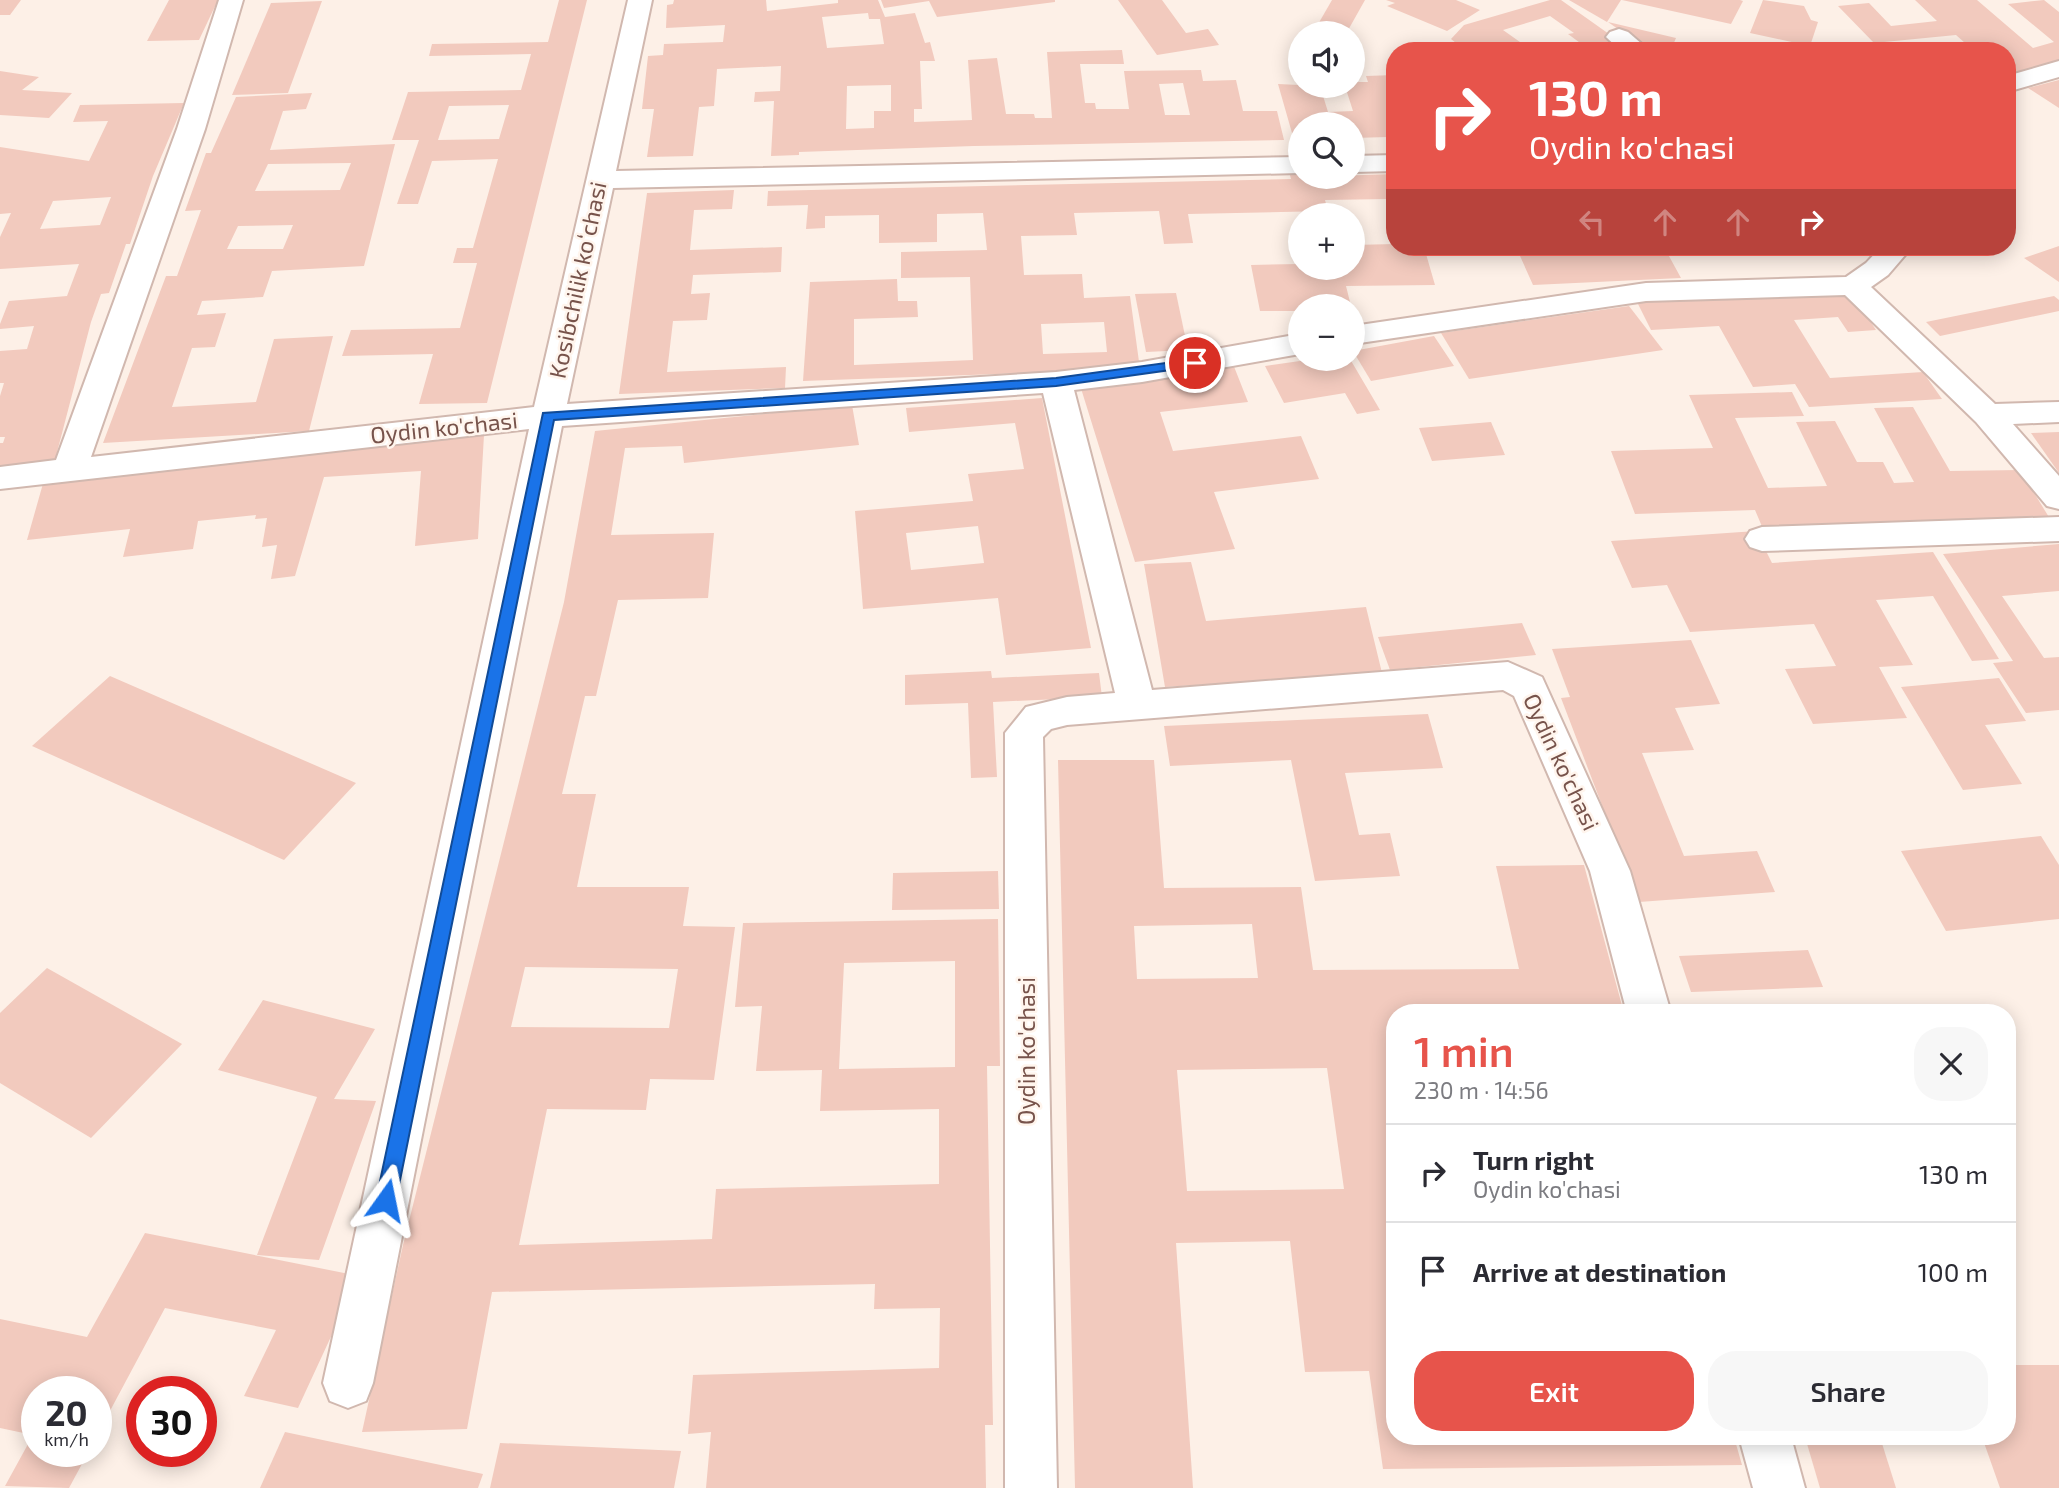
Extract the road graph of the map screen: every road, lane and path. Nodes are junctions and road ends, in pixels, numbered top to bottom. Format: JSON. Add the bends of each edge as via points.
{"nodes":[{"id":1,"x":231,"y":0,"type":"edge"},
{"id":2,"x":640,"y":0,"type":"edge"},
{"id":3,"x":2059,"y":69,"type":"edge"},
{"id":4,"x":2016,"y":81,"type":"edge"},
{"id":5,"x":1386,"y":163,"type":"edge"},
{"id":6,"x":1365,"y":164,"type":"edge"},
{"id":7,"x":1288,"y":165,"type":"edge"},
{"id":8,"x":600,"y":180,"type":"junction"},
{"id":9,"x":1889,"y":256,"type":"edge"},
{"id":10,"x":1853,"y":286,"type":"junction"},
{"id":11,"x":1365,"y":333,"type":"edge"},
{"id":12,"x":1288,"y":346,"type":"edge"},
{"id":13,"x":1056,"y":382,"type":"junction"},
{"id":14,"x":2059,"y":412,"type":"edge"},
{"id":15,"x":1987,"y":415,"type":"junction"},
{"id":16,"x":548,"y":416,"type":"junction"},
{"id":17,"x":70,"y":469,"type":"junction"},
{"id":18,"x":0,"y":478,"type":"edge"},
{"id":19,"x":2059,"y":498,"type":"edge"},
{"id":20,"x":2059,"y":529,"type":"edge"},
{"id":21,"x":1762,"y":539,"type":"dead end"},
{"id":22,"x":1136,"y":704,"type":"junction"},
{"id":23,"x":1647,"y":1004,"type":"edge"},
{"id":24,"x":348,"y":1383,"type":"dead end"},
{"id":25,"x":1767,"y":1445,"type":"edge"},
{"id":26,"x":1031,"y":1488,"type":"edge"},
{"id":27,"x":1779,"y":1488,"type":"edge"}],
"edges":[{"from":1,"to":17,"type":"street","via":[[191,129]]},
{"from":2,"to":8,"type":"street","name":"Kosibchilik koʻchasi"},
{"from":3,"to":4,"type":"street"},
{"from":5,"to":6,"type":"street"},
{"from":7,"to":8,"type":"street"},
{"from":8,"to":16,"type":"street","name":"Kosibchilik koʻchasi"},
{"from":9,"to":10,"type":"street"},
{"from":10,"to":11,"type":"street","via":[[1646,292]]},
{"from":10,"to":15,"type":"street"},
{"from":12,"to":13,"type":"street","name":"Oydin ko'chasi"},
{"from":13,"to":16,"type":"street","name":"Oydin ko'chasi"},
{"from":13,"to":22,"type":"street"},
{"from":14,"to":15,"type":"street"},
{"from":15,"to":19,"type":"street"},
{"from":16,"to":17,"type":"street","name":"Oydin ko'chasi"},
{"from":16,"to":24,"type":"street","name":"Kosibchilik koʻchasi"},
{"from":17,"to":18,"type":"street","name":"Oydin ko'chasi"},
{"from":20,"to":21,"type":"street"},
{"from":22,"to":23,"type":"street","name":"Oydin ko'chasi","via":[[1508,676],[1529,687],[1610,871]]},
{"from":22,"to":26,"type":"street","name":"Oydin ko'chasi","via":[[1039,717],[1024,733]]},
{"from":25,"to":27,"type":"street"}]}
